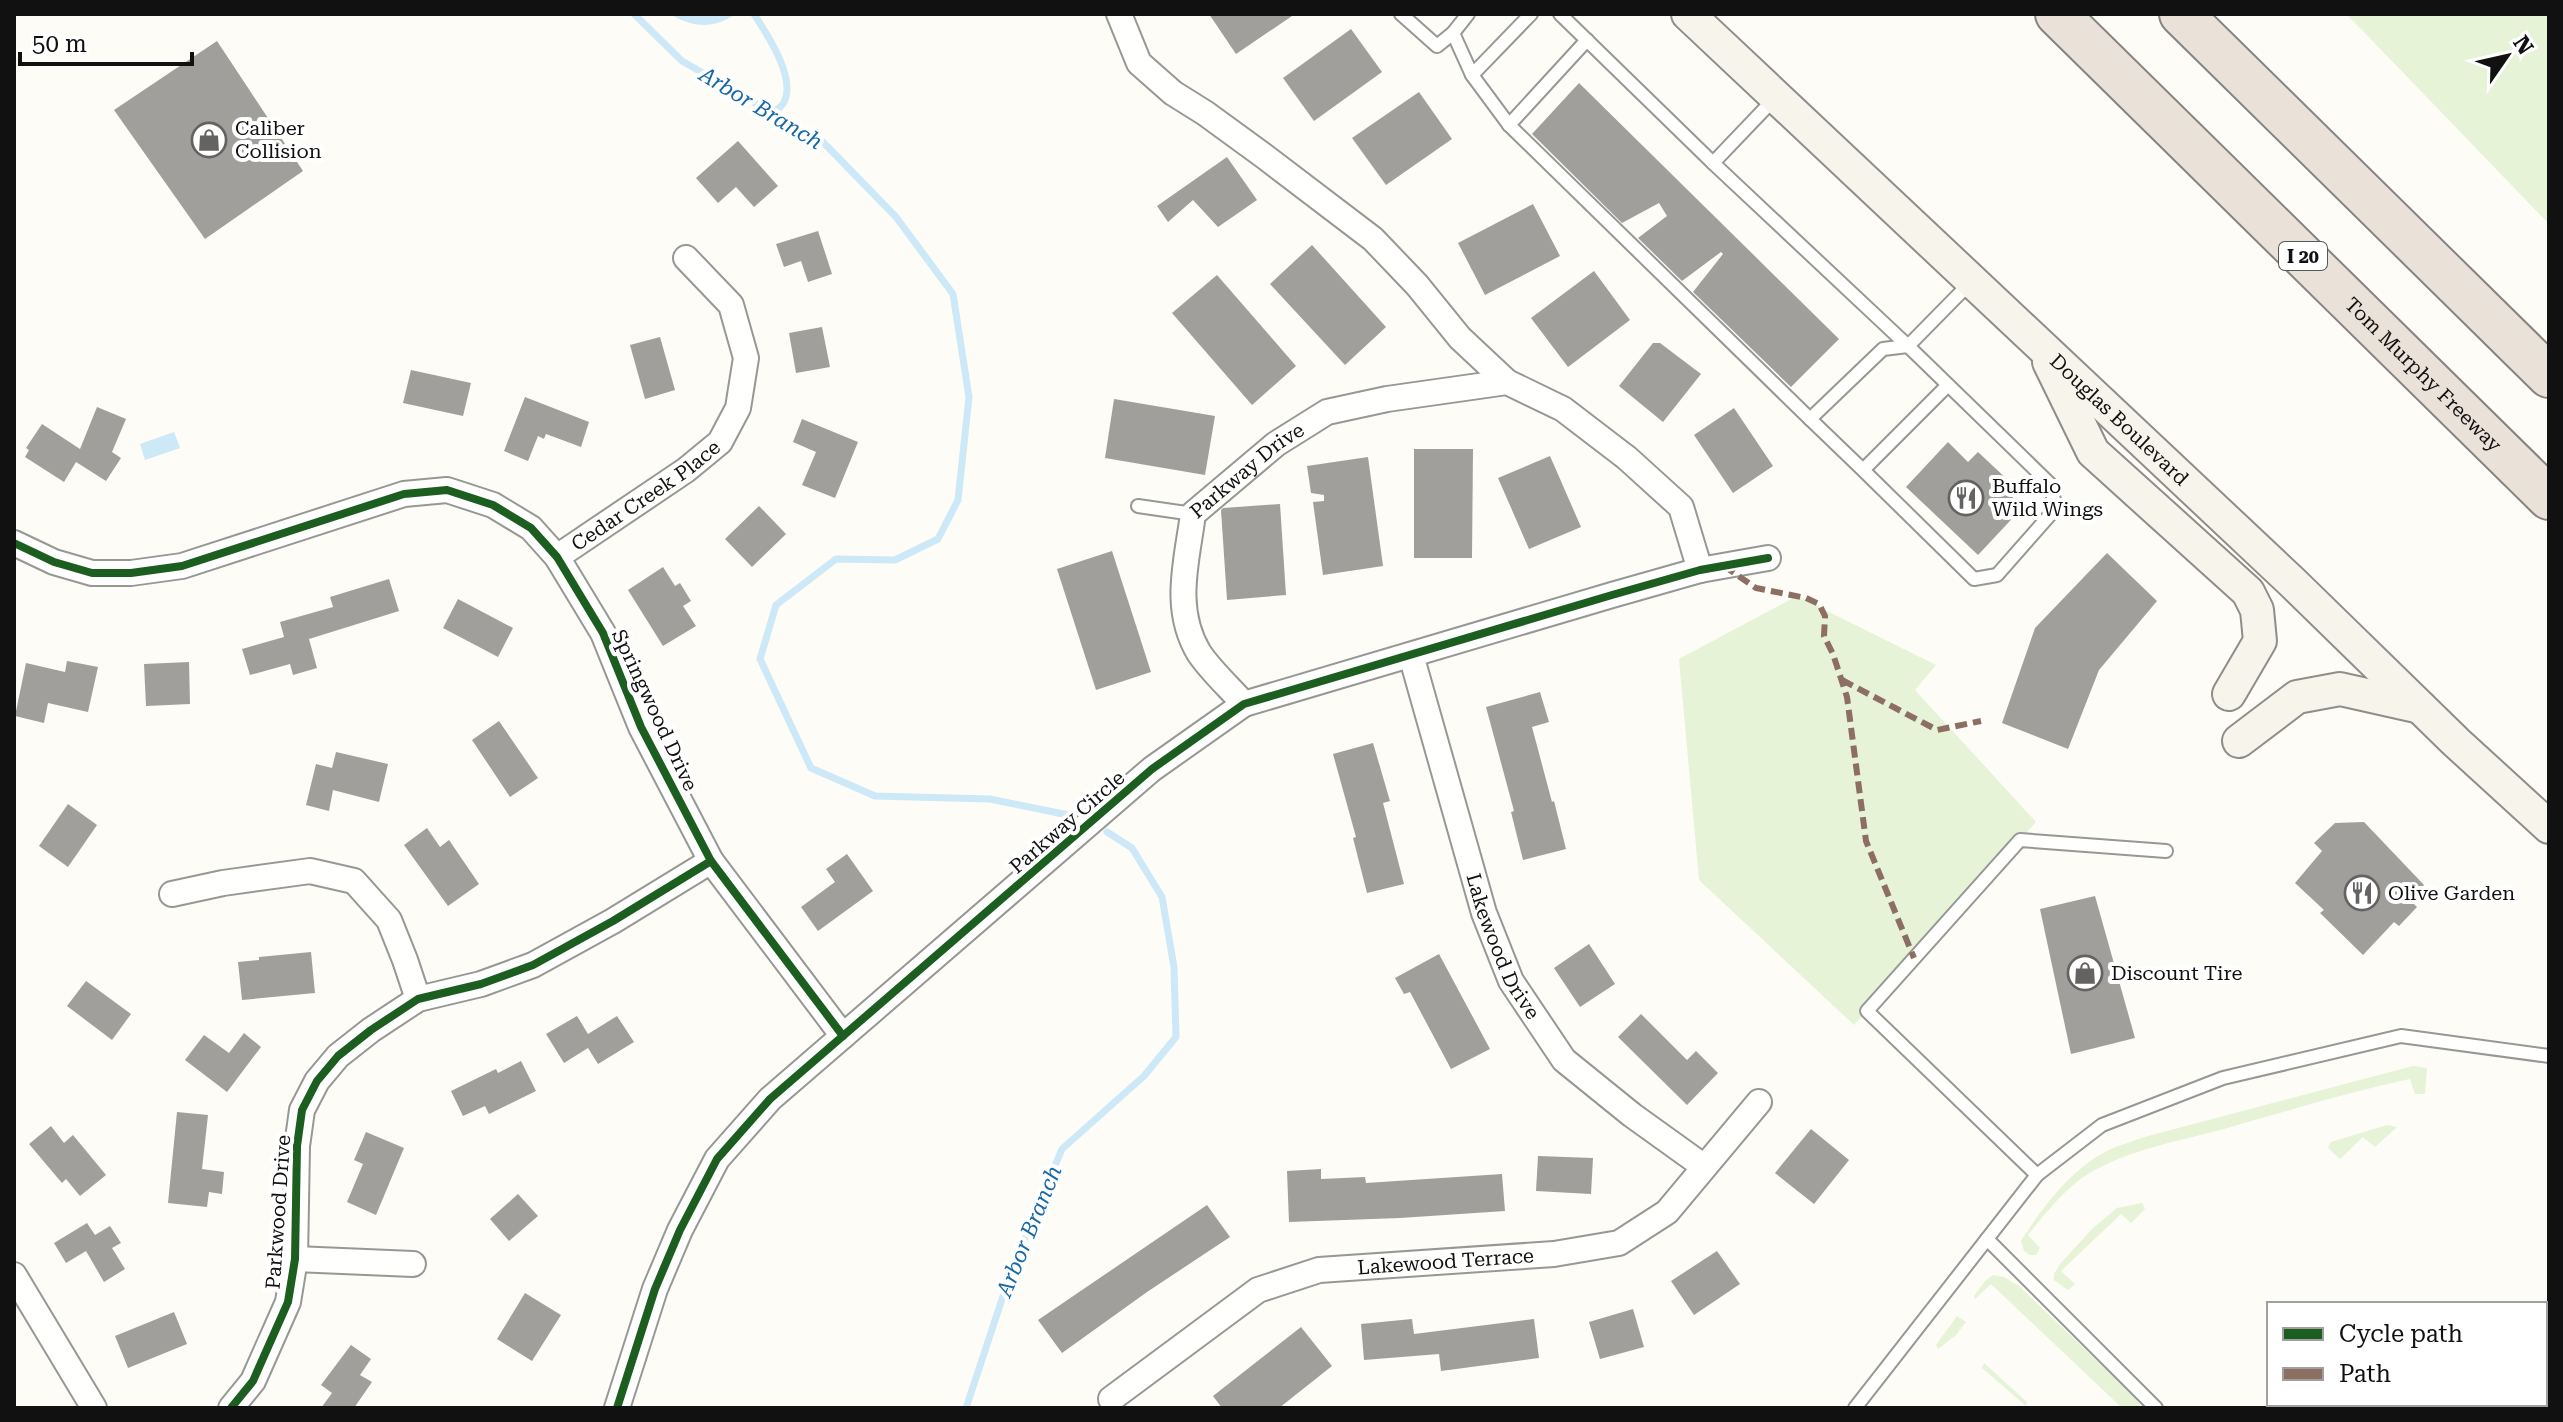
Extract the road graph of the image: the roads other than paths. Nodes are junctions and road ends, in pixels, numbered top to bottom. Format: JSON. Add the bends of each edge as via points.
{"nodes":[{"id":1,"x":1119,"y":14,"type":"edge"},
{"id":2,"x":1401,"y":14,"type":"edge"},
{"id":3,"x":1468,"y":14,"type":"edge"},
{"id":4,"x":1531,"y":14,"type":"edge"},
{"id":5,"x":1560,"y":14,"type":"edge"},
{"id":6,"x":1688,"y":14,"type":"edge"},
{"id":7,"x":2057,"y":14,"type":"edge"},
{"id":8,"x":2181,"y":14,"type":"edge"},
{"id":9,"x":1453,"y":33,"type":"junction"},
{"id":10,"x":1587,"y":40,"type":"junction"},
{"id":11,"x":1472,"y":75,"type":"junction"},
{"id":12,"x":1776,"y":97,"type":"junction"},
{"id":13,"x":1509,"y":125,"type":"junction"},
{"id":14,"x":1713,"y":163,"type":"junction"},
{"id":15,"x":686,"y":258,"type":"dead end"},
{"id":16,"x":1972,"y":281,"type":"junction"},
{"id":17,"x":2041,"y":345,"type":"junction"},
{"id":18,"x":1908,"y":346,"type":"junction"},
{"id":19,"x":2549,"y":376,"type":"edge"},
{"id":20,"x":1507,"y":382,"type":"junction"},
{"id":21,"x":1948,"y":385,"type":"junction"},
{"id":22,"x":1810,"y":419,"type":"junction"},
{"id":23,"x":1863,"y":470,"type":"junction"},
{"id":24,"x":2549,"y":498,"type":"edge"},
{"id":25,"x":1138,"y":506,"type":"dead end"},
{"id":26,"x":1193,"y":514,"type":"junction"},
{"id":27,"x":14,"y":543,"type":"edge"},
{"id":28,"x":557,"y":557,"type":"junction"},
{"id":29,"x":1768,"y":558,"type":"dead end"},
{"id":30,"x":1700,"y":570,"type":"junction"},
{"id":31,"x":1411,"y":655,"type":"junction"},
{"id":32,"x":2229,"y":694,"type":"dead end"},
{"id":33,"x":1244,"y":704,"type":"junction"},
{"id":34,"x":2420,"y":707,"type":"junction"},
{"id":35,"x":2239,"y":741,"type":"dead end"},
{"id":36,"x":2549,"y":827,"type":"edge"},
{"id":37,"x":2166,"y":851,"type":"dead end"},
{"id":38,"x":711,"y":861,"type":"junction"},
{"id":39,"x":172,"y":894,"type":"dead end"},
{"id":40,"x":418,"y":999,"type":"junction"},
{"id":41,"x":843,"y":1036,"type":"junction"},
{"id":42,"x":2549,"y":1056,"type":"edge"},
{"id":43,"x":1759,"y":1102,"type":"dead end"},
{"id":44,"x":1703,"y":1166,"type":"junction"},
{"id":45,"x":2037,"y":1175,"type":"junction"},
{"id":46,"x":1987,"y":1239,"type":"junction"},
{"id":47,"x":295,"y":1259,"type":"junction"},
{"id":48,"x":413,"y":1264,"type":"dead end"},
{"id":49,"x":14,"y":1275,"type":"edge"},
{"id":50,"x":1111,"y":1399,"type":"dead end"},
{"id":51,"x":94,"y":1408,"type":"edge"},
{"id":52,"x":231,"y":1408,"type":"edge"},
{"id":53,"x":617,"y":1408,"type":"edge"},
{"id":54,"x":1855,"y":1408,"type":"edge"},
{"id":55,"x":2156,"y":1408,"type":"edge"}],
"edges":[{"from":1,"to":20,"type":"street","via":[[1139,63],[1373,239],[1460,338]]},
{"from":2,"to":9,"type":"lane","via":[[1437,46]]},
{"from":3,"to":9,"type":"lane"},
{"from":4,"to":11,"type":"lane"},
{"from":5,"to":10,"type":"lane"},
{"from":6,"to":12,"type":"main road","name":"Douglas Boulevard"},
{"from":7,"to":24,"type":"highway","name":"Tom Murphy Freeway","number":"I 20"},
{"from":8,"to":19,"type":"highway"},
{"from":9,"to":11,"type":"lane"},
{"from":10,"to":13,"type":"lane"},
{"from":10,"to":14,"type":"lane"},
{"from":11,"to":13,"type":"lane"},
{"from":12,"to":14,"type":"lane"},
{"from":12,"to":16,"type":"main road","name":"Douglas Boulevard"},
{"from":13,"to":22,"type":"lane"},
{"from":14,"to":18,"type":"lane"},
{"from":15,"to":28,"type":"street","name":"Cedar Creek Place","via":[[731,305],[746,358],[738,408],[720,442],[686,470]]},
{"from":16,"to":17,"type":"main road","name":"Douglas Boulevard"},
{"from":16,"to":18,"type":"lane"},
{"from":17,"to":32,"type":"main road","via":[[2093,452],[2248,592],[2257,610],[2260,641]]},
{"from":17,"to":34,"type":"main road","name":"Douglas Boulevard"},
{"from":18,"to":21,"type":"lane"},
{"from":18,"to":22,"type":"lane","via":[[1883,349]]},
{"from":20,"to":26,"type":"street","name":"Parkway Drive","via":[[1327,412],[1276,444]]},
{"from":20,"to":30,"type":"street","via":[[1563,409],[1681,507]]},
{"from":21,"to":23,"type":"lane"},
{"from":21,"to":23,"type":"lane","via":[[2050,484],[2056,508],[1997,575],[1974,579]]},
{"from":22,"to":23,"type":"lane"},
{"from":25,"to":26,"type":"lane"},
{"from":26,"to":33,"type":"street","name":"Parkway Drive","via":[[1181,586],[1185,615],[1199,652]]},
{"from":27,"to":28,"type":"street","name":"Springwood Drive","via":[[92,573],[131,573],[182,566],[404,494],[447,490],[519,520]]},
{"from":28,"to":38,"type":"street","name":"Springwood Drive","via":[[603,633],[641,727]]},
{"from":29,"to":30,"type":"street","name":"Parkway Circle"},
{"from":30,"to":31,"type":"street","name":"Parkway Circle"},
{"from":31,"to":33,"type":"street","name":"Parkway Circle"},
{"from":31,"to":44,"type":"street","name":"Lakewood Drive","via":[[1484,913],[1511,981],[1564,1060]]},
{"from":33,"to":41,"type":"street","name":"Parkway Circle","via":[[1152,769]]},
{"from":34,"to":35,"type":"main road","via":[[2340,689],[2297,697]]},
{"from":34,"to":36,"type":"main road","name":"Douglas Boulevard"},
{"from":37,"to":45,"type":"lane","via":[[2020,840],[1867,1011]]},
{"from":38,"to":40,"type":"street","name":"Parkwood Drive","via":[[533,965]]},
{"from":38,"to":41,"type":"street","name":"Springwood Drive"},
{"from":39,"to":40,"type":"street","via":[[310,871],[354,881],[389,920]]},
{"from":40,"to":47,"type":"street","name":"Parkwood Drive","via":[[338,1056],[302,1110]]},
{"from":41,"to":53,"type":"street","name":"Parkway Circle","via":[[770,1099],[717,1159],[655,1289]]},
{"from":42,"to":45,"type":"lane","via":[[2401,1036],[2223,1078],[2102,1125]]},
{"from":43,"to":44,"type":"street","name":"Lakewood Terrace"},
{"from":44,"to":50,"type":"street","name":"Lakewood Terrace","via":[[1667,1212],[1619,1243],[1554,1254],[1319,1270],[1258,1290]]},
{"from":45,"to":46,"type":"lane"},
{"from":46,"to":54,"type":"lane"},
{"from":46,"to":55,"type":"lane"},
{"from":47,"to":48,"type":"street"},
{"from":47,"to":52,"type":"street","name":"Parkwood Drive","via":[[288,1302],[273,1341],[253,1381]]},
{"from":49,"to":51,"type":"street"}]}
